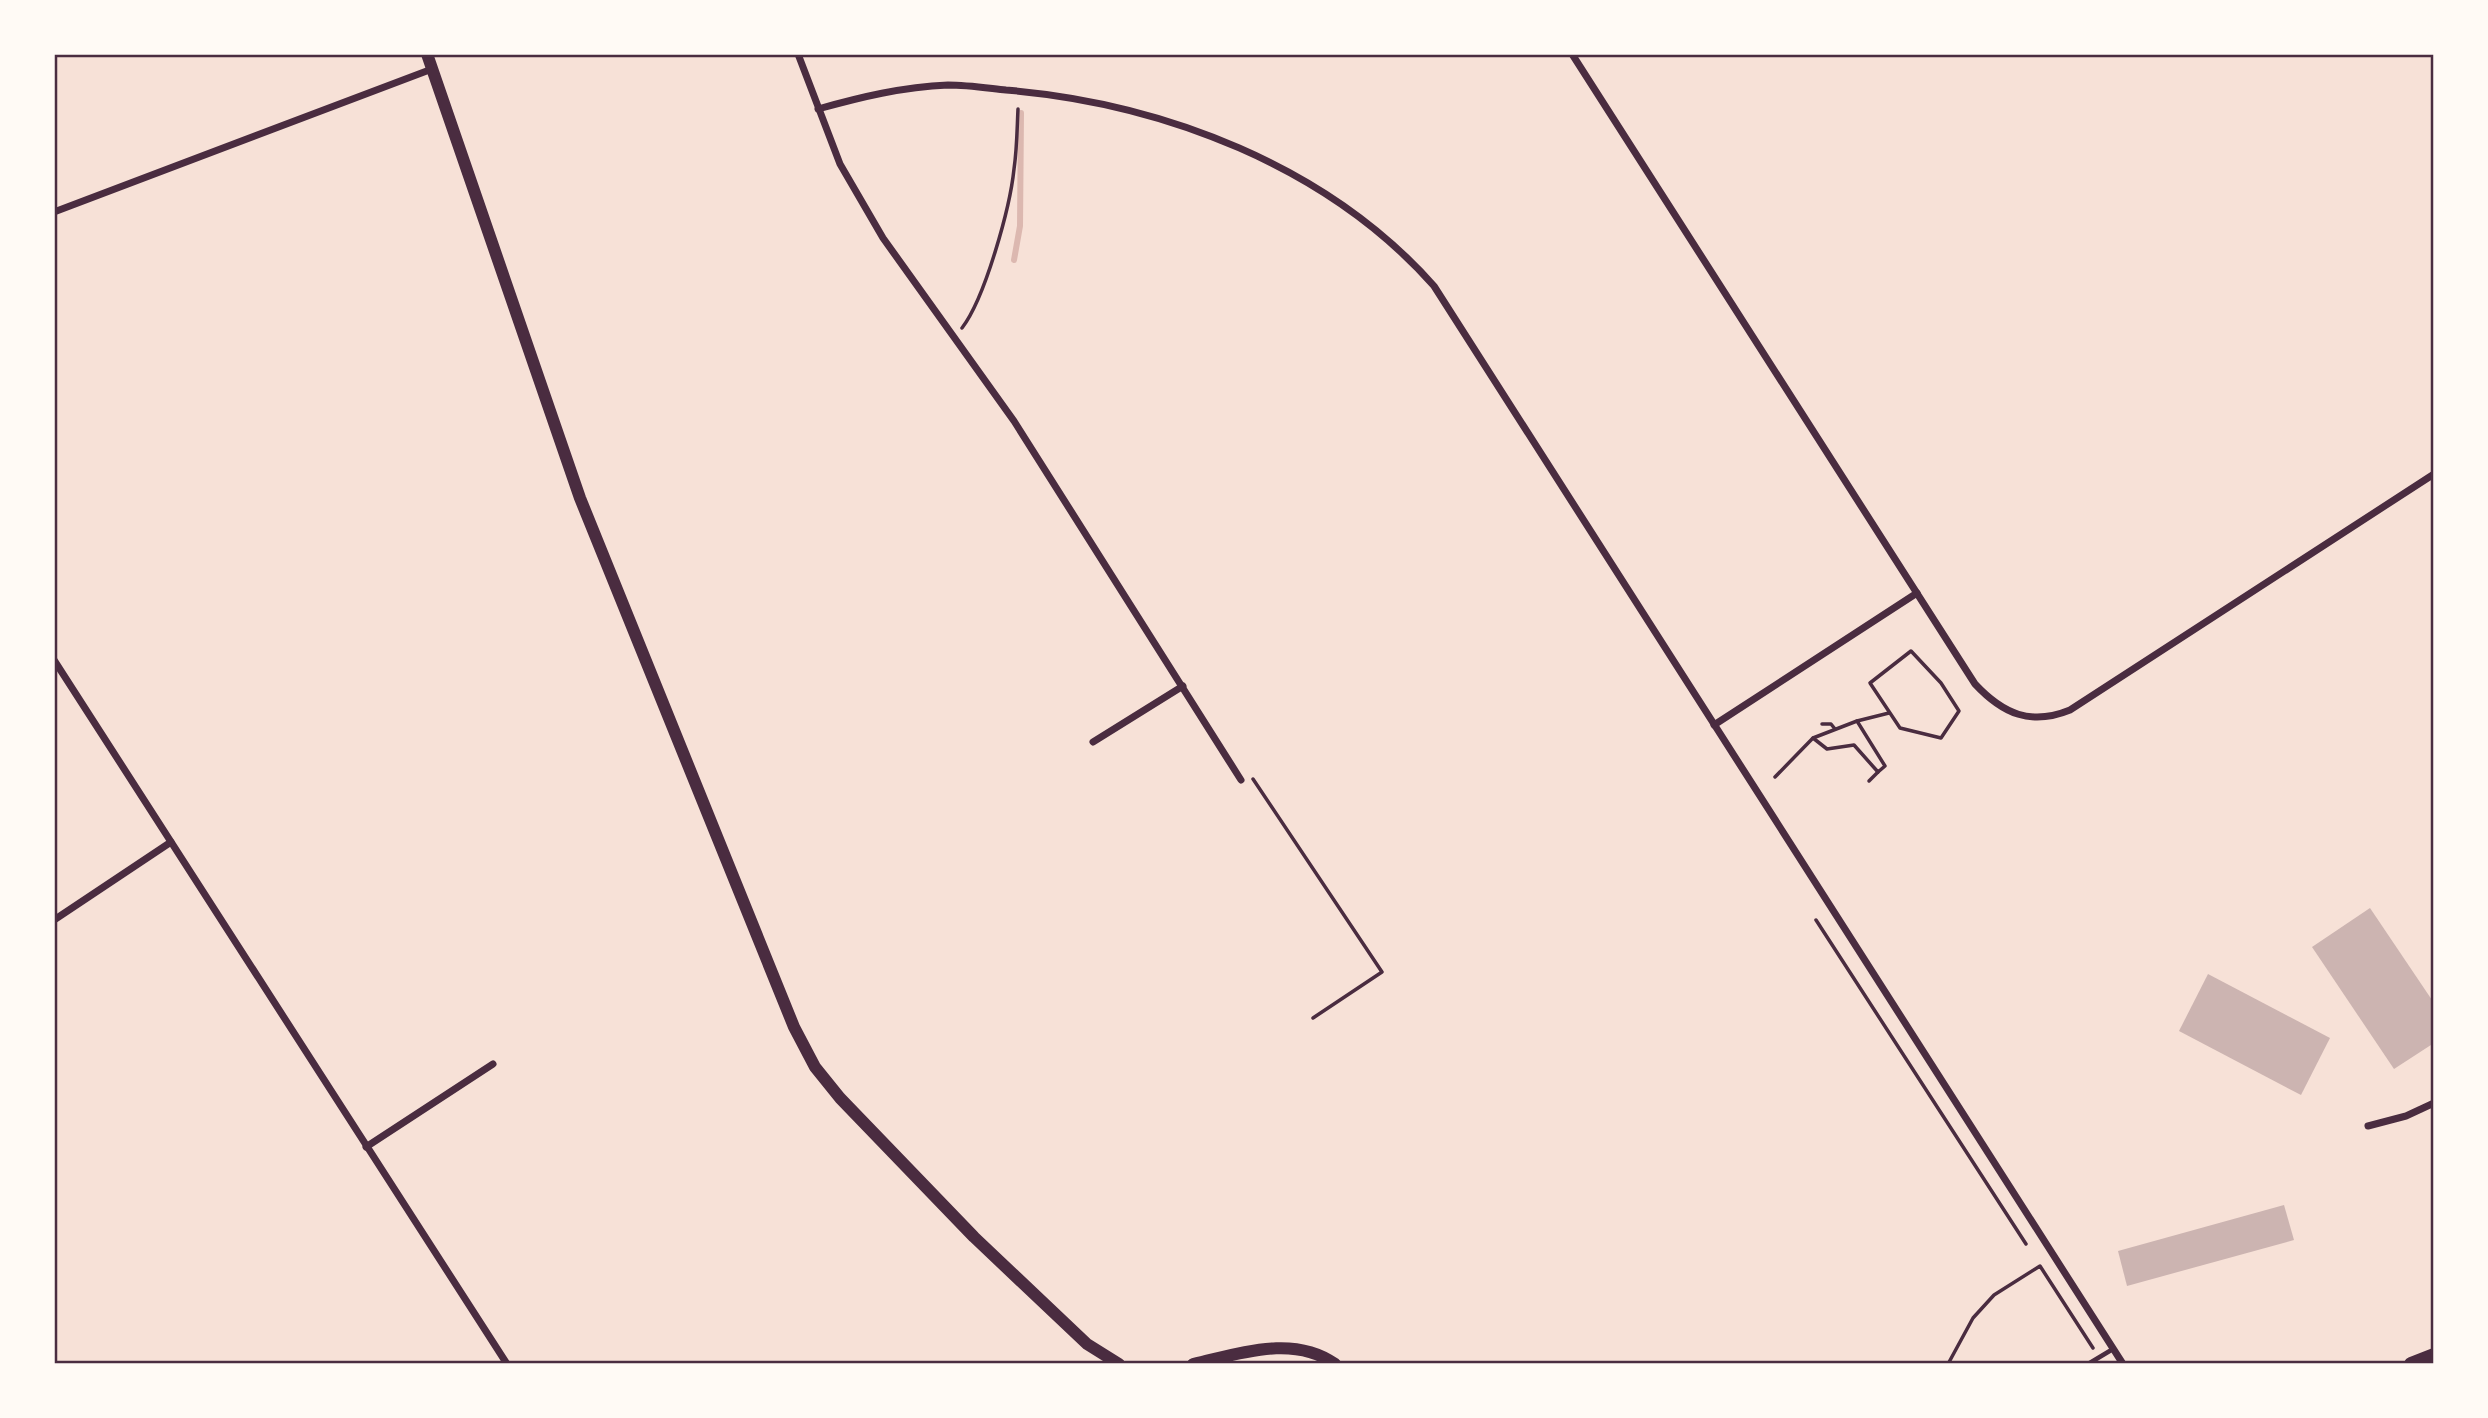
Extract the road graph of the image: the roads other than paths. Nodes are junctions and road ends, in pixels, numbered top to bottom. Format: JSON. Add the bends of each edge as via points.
{"nodes":[{"id":1,"x":427,"y":54,"type":"edge"},
{"id":2,"x":798,"y":54,"type":"edge"},
{"id":3,"x":1572,"y":54,"type":"edge"},
{"id":4,"x":432,"y":69,"type":"junction"},
{"id":5,"x":818,"y":109,"type":"junction"},
{"id":6,"x":54,"y":212,"type":"edge"},
{"id":7,"x":2434,"y":474,"type":"edge"},
{"id":8,"x":1917,"y":593,"type":"junction"},
{"id":9,"x":54,"y":660,"type":"edge"},
{"id":10,"x":1183,"y":686,"type":"junction"},
{"id":11,"x":1714,"y":725,"type":"junction"},
{"id":12,"x":1093,"y":742,"type":"dead end"},
{"id":13,"x":1241,"y":780,"type":"road end"},
{"id":14,"x":171,"y":842,"type":"junction"},
{"id":15,"x":54,"y":920,"type":"edge"},
{"id":16,"x":494,"y":1064,"type":"dead end"},
{"id":17,"x":2434,"y":1103,"type":"edge"},
{"id":18,"x":2368,"y":1126,"type":"dead end"},
{"id":19,"x":366,"y":1147,"type":"junction"},
{"id":20,"x":2113,"y":1349,"type":"junction"},
{"id":21,"x":2434,"y":1355,"type":"edge"},
{"id":22,"x":507,"y":1364,"type":"edge"},
{"id":23,"x":1119,"y":1364,"type":"edge"},
{"id":24,"x":1193,"y":1364,"type":"edge"},
{"id":25,"x":1335,"y":1364,"type":"edge"},
{"id":26,"x":2088,"y":1364,"type":"edge"},
{"id":27,"x":2123,"y":1364,"type":"edge"},
{"id":28,"x":2411,"y":1364,"type":"edge"}],
"edges":[{"from":1,"to":4,"type":"main road"},
{"from":2,"to":5,"type":"street"},
{"from":3,"to":8,"type":"street"},
{"from":4,"to":6,"type":"street"},
{"from":4,"to":23,"type":"main road","via":[[580,498],[800,1037],[840,1098],[975,1237],[1087,1343]]},
{"from":5,"to":10,"type":"street","via":[[840,164],[883,238],[1014,421]]},
{"from":5,"to":11,"type":"street","via":[[901,89],[950,85],[1090,101],[1232,144],[1321,191],[1371,224],[1434,286]]},
{"from":7,"to":8,"type":"street","via":[[2070,710],[2036,719],[2001,708],[1975,684]]},
{"from":8,"to":11,"type":"street"},
{"from":9,"to":14,"type":"street"},
{"from":10,"to":12,"type":"street"},
{"from":10,"to":13,"type":"street"},
{"from":11,"to":20,"type":"street"},
{"from":14,"to":15,"type":"street"},
{"from":14,"to":19,"type":"street"},
{"from":16,"to":19,"type":"street"},
{"from":17,"to":18,"type":"street"},
{"from":19,"to":22,"type":"street"},
{"from":20,"to":26,"type":"lane"},
{"from":20,"to":27,"type":"street"},
{"from":21,"to":28,"type":"highway"},
{"from":24,"to":25,"type":"main road","via":[[1276,1347],[1300,1349]]}]}
